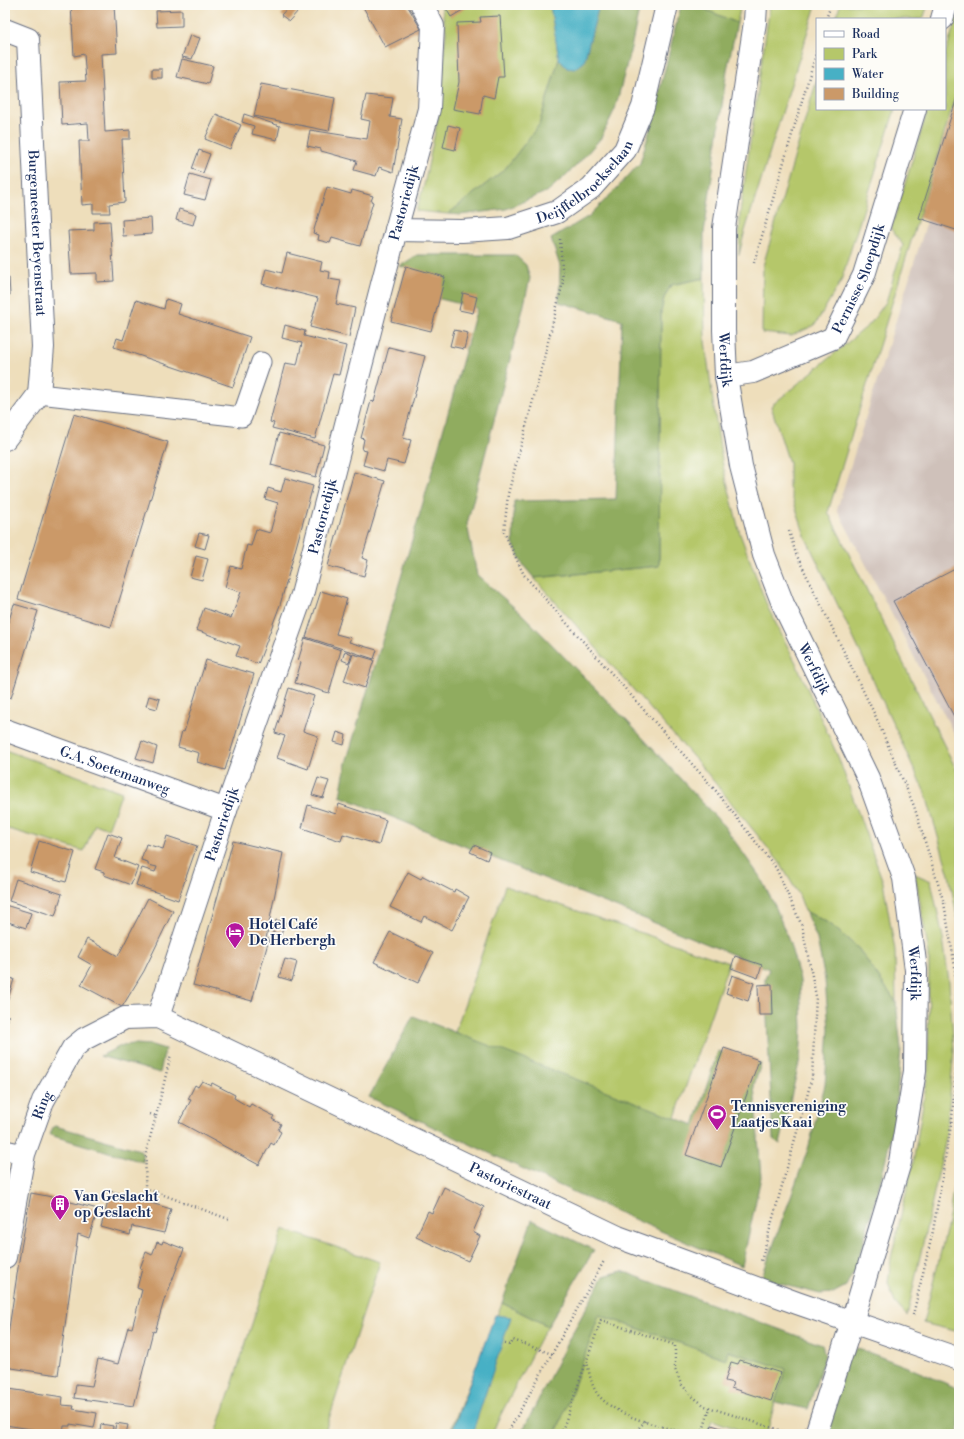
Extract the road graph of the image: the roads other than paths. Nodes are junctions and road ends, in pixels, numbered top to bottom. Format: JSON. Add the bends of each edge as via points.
{"nodes":[{"id":1,"x":422,"y":5,"type":"edge"},
{"id":2,"x":667,"y":5,"type":"edge"},
{"id":3,"x":756,"y":5,"type":"edge"},
{"id":4,"x":946,"y":5,"type":"edge"},
{"id":5,"x":942,"y":18,"type":"edge"},
{"id":6,"x":5,"y":30,"type":"edge"},
{"id":7,"x":915,"y":110,"type":"edge"},
{"id":8,"x":396,"y":230,"type":"junction"},
{"id":9,"x":261,"y":362,"type":"dead end"},
{"id":10,"x":726,"y":376,"type":"junction"},
{"id":11,"x":39,"y":394,"type":"junction"},
{"id":12,"x":5,"y":439,"type":"edge"},
{"id":13,"x":5,"y":730,"type":"edge"},
{"id":14,"x":226,"y":810,"type":"junction"},
{"id":15,"x":158,"y":1017,"type":"junction"},
{"id":16,"x":14,"y":1152,"type":"edge"},
{"id":17,"x":5,"y":1257,"type":"edge"},
{"id":18,"x":852,"y":1322,"type":"junction"},
{"id":19,"x":959,"y":1359,"type":"edge"},
{"id":20,"x":816,"y":1434,"type":"edge"}],
"edges":[{"from":1,"to":8,"type":"street","name":"Pastoriedijk","via":[[433,26],[429,109]]},
{"from":2,"to":8,"type":"street","name":"Deijffelbroekselaan","via":[[643,107],[625,150],[590,188],[557,212],[508,228],[462,231]]},
{"from":3,"to":10,"type":"street","name":"Werfdijk","via":[[724,228]]},
{"from":4,"to":5,"type":"street"},
{"from":6,"to":11,"type":"street","name":"Burgemeester Beyenstraat","via":[[28,39],[43,347]]},
{"from":7,"to":10,"type":"street","name":"Pernisse Sloepdijk","via":[[864,275],[833,338],[753,372]]},
{"from":8,"to":14,"type":"street","name":"Pastoriedijk","via":[[302,595]]},
{"from":9,"to":11,"type":"lane","via":[[242,417]]},
{"from":10,"to":18,"type":"street","name":"Werfdijk","via":[[741,466],[764,555],[783,604],[868,778],[904,878],[916,970],[915,1071],[900,1162]]},
{"from":11,"to":12,"type":"street"},
{"from":13,"to":14,"type":"street","name":"G.A. Soetemanweg"},
{"from":14,"to":15,"type":"street","name":"Pastoriedijk"},
{"from":15,"to":16,"type":"street","name":"Ring","via":[[125,1018],[84,1038],[73,1048]]},
{"from":15,"to":18,"type":"street","name":"Pastoriestraat","via":[[618,1237]]},
{"from":16,"to":17,"type":"street","name":"Ring"},
{"from":18,"to":19,"type":"street","name":"Pastoriestraat"},
{"from":18,"to":20,"type":"street"}]}
